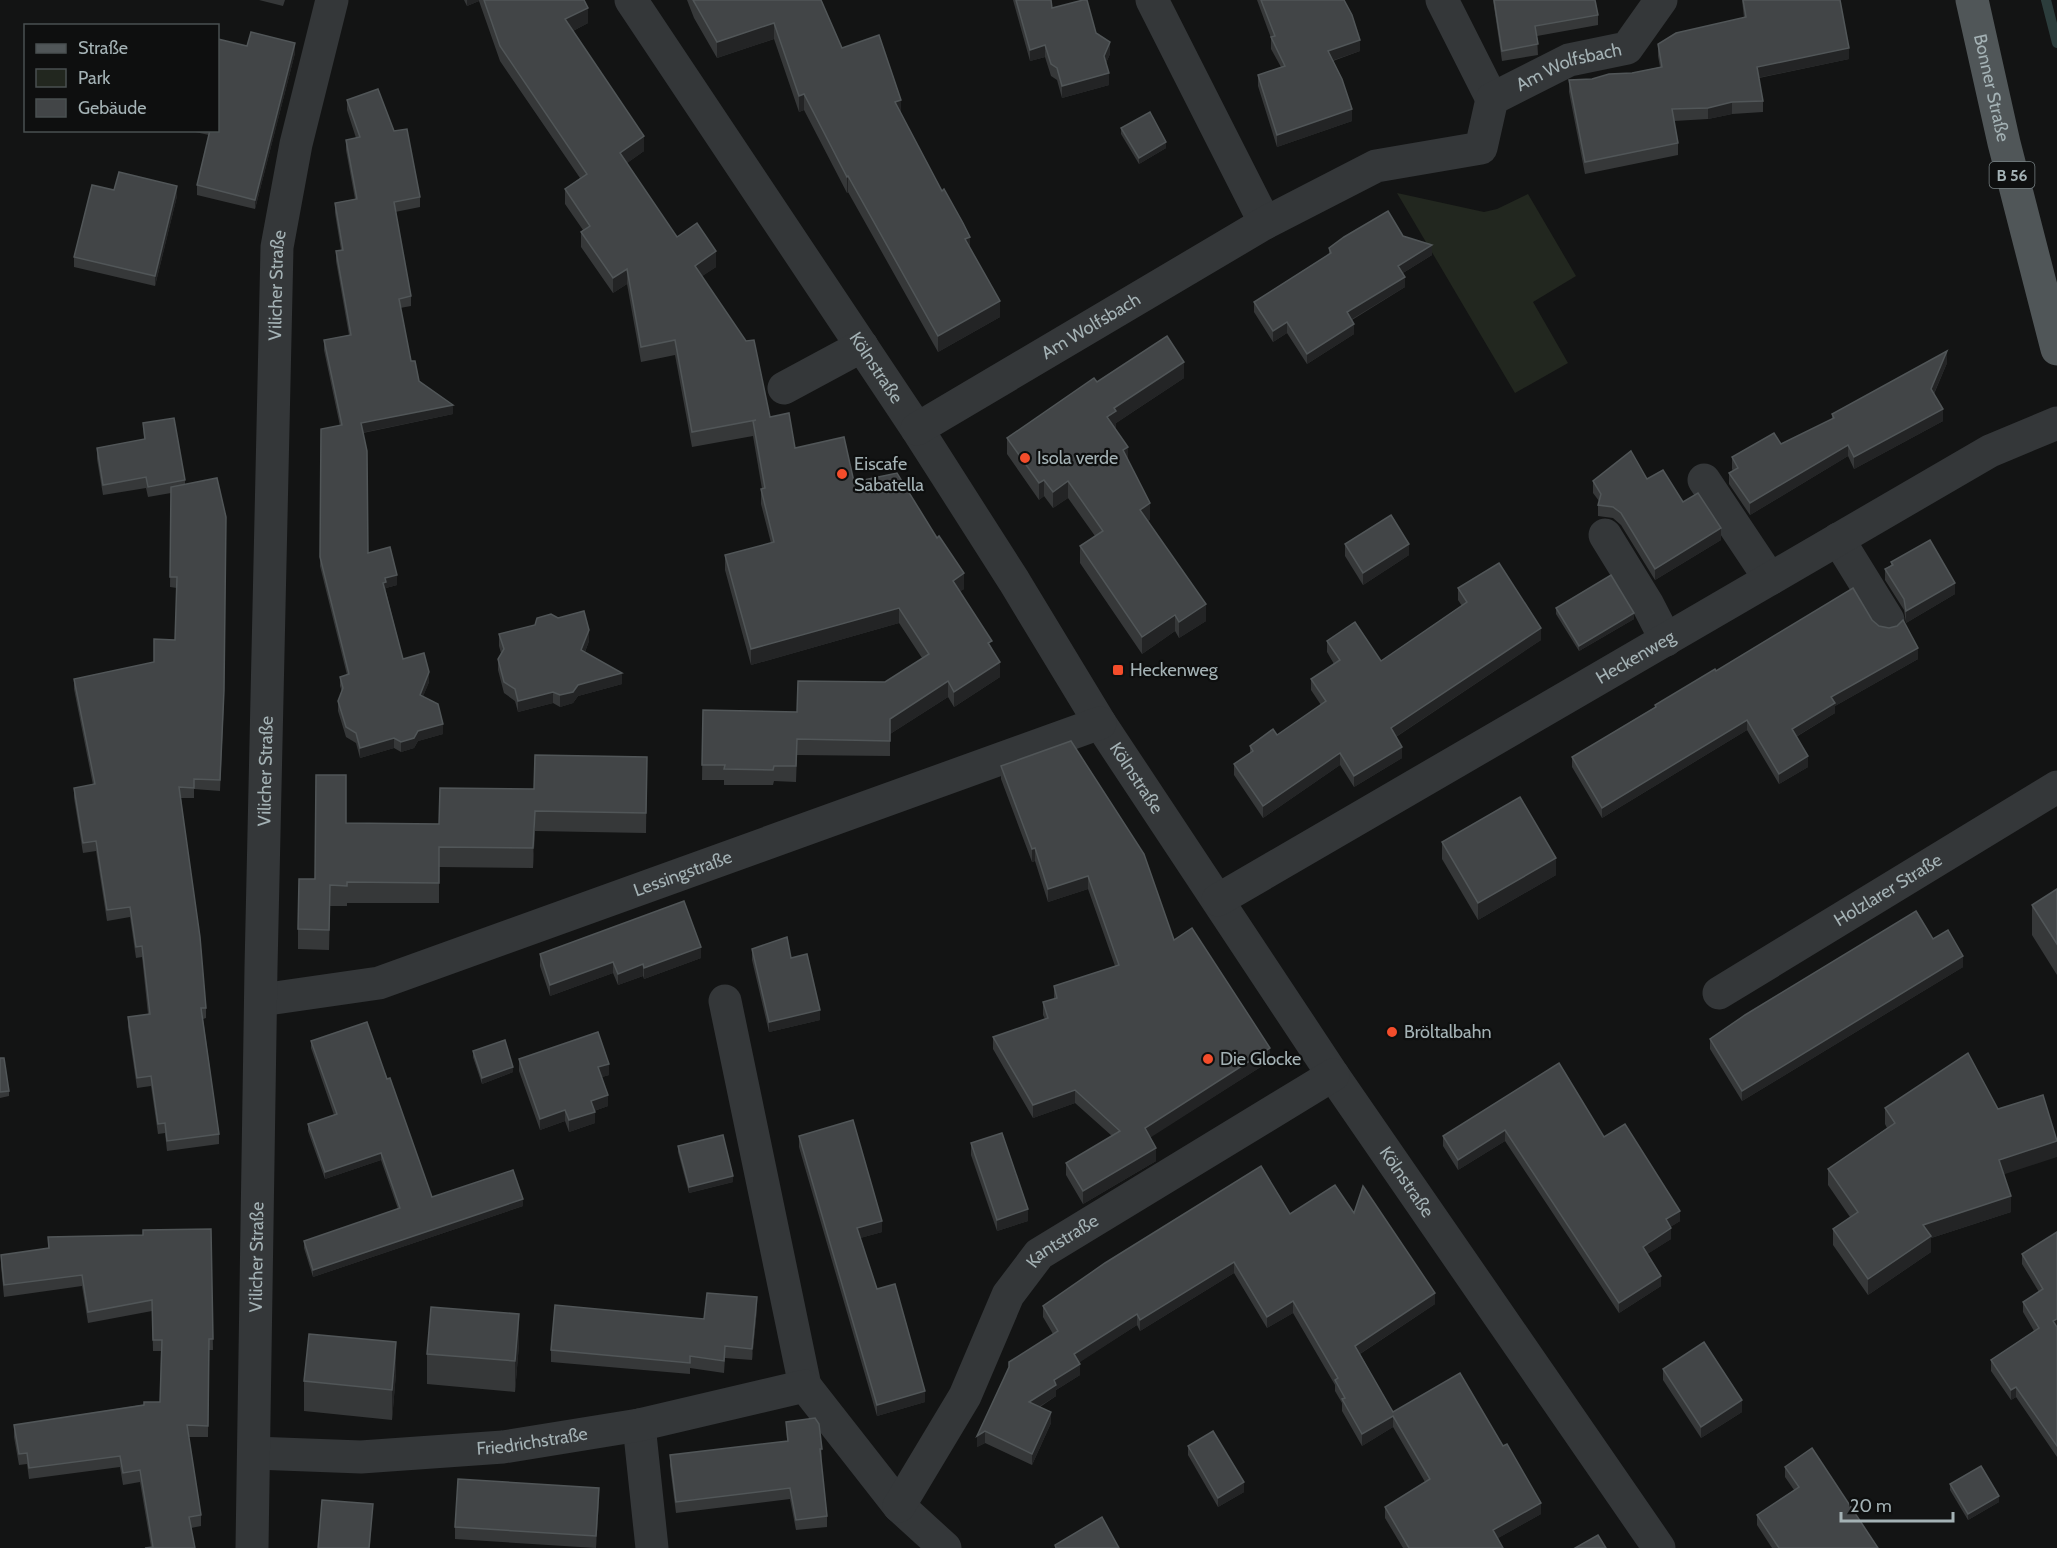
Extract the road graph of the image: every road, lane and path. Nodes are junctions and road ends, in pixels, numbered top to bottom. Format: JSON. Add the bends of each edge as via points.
{"nodes":[{"id":1,"x":332,"y":0,"type":"edge"},
{"id":2,"x":631,"y":0,"type":"edge"},
{"id":3,"x":1152,"y":0,"type":"edge"},
{"id":4,"x":1442,"y":0,"type":"edge"},
{"id":5,"x":1661,"y":0,"type":"edge"},
{"id":6,"x":1972,"y":0,"type":"edge"},
{"id":7,"x":1492,"y":99,"type":"junction"},
{"id":8,"x":1265,"y":223,"type":"junction"},
{"id":9,"x":862,"y":346,"type":"junction"},
{"id":10,"x":2057,"y":349,"type":"edge"},
{"id":11,"x":784,"y":388,"type":"dead end"},
{"id":12,"x":2057,"y":423,"type":"edge"},
{"id":13,"x":917,"y":429,"type":"junction"},
{"id":14,"x":1704,"y":480,"type":"dead end"},
{"id":15,"x":1605,"y":535,"type":"dead end"},
{"id":16,"x":1838,"y":539,"type":"junction"},
{"id":17,"x":1770,"y":579,"type":"junction"},
{"id":18,"x":1888,"y":620,"type":"dead end"},
{"id":19,"x":1666,"y":640,"type":"junction"},
{"id":20,"x":1100,"y":723,"type":"junction"},
{"id":21,"x":2057,"y":787,"type":"edge"},
{"id":22,"x":1218,"y":900,"type":"junction"},
{"id":23,"x":1719,"y":993,"type":"dead end"},
{"id":24,"x":261,"y":1000,"type":"junction"},
{"id":25,"x":725,"y":1001,"type":"dead end"},
{"id":26,"x":1333,"y":1075,"type":"junction"},
{"id":27,"x":805,"y":1386,"type":"junction"},
{"id":28,"x":639,"y":1425,"type":"junction"},
{"id":29,"x":254,"y":1453,"type":"junction"},
{"id":30,"x":899,"y":1506,"type":"junction"},
{"id":31,"x":252,"y":1548,"type":"edge"},
{"id":32,"x":652,"y":1548,"type":"edge"},
{"id":33,"x":945,"y":1548,"type":"edge"},
{"id":34,"x":1659,"y":1548,"type":"edge"}],
"edges":[{"from":1,"to":24,"type":"street","name":"Vilicher Straße","via":[[296,144],[277,248]]},
{"from":2,"to":9,"type":"street","name":"Kölnstraße"},
{"from":3,"to":8,"type":"street"},
{"from":4,"to":7,"type":"street","name":"Am Wolfsbach"},
{"from":5,"to":7,"type":"street","name":"Am Wolfsbach","via":[[1627,48],[1569,60]]},
{"from":6,"to":10,"type":"main road","name":"Bonner Straße","number":"B 56"},
{"from":7,"to":8,"type":"street","name":"Am Wolfsbach","via":[[1481,148],[1376,166]]},
{"from":8,"to":13,"type":"street","name":"Am Wolfsbach"},
{"from":9,"to":11,"type":"street"},
{"from":9,"to":13,"type":"street","name":"Kölnstraße"},
{"from":12,"to":16,"type":"street","name":"Heckenweg","via":[[1990,451]]},
{"from":13,"to":20,"type":"street","name":"Kölnstraße"},
{"from":14,"to":17,"type":"street"},
{"from":15,"to":19,"type":"street"},
{"from":16,"to":17,"type":"street","name":"Heckenweg"},
{"from":16,"to":18,"type":"street"},
{"from":17,"to":19,"type":"street","name":"Heckenweg"},
{"from":19,"to":22,"type":"street","name":"Heckenweg"},
{"from":20,"to":22,"type":"street","name":"Kölnstraße"},
{"from":20,"to":24,"type":"street","name":"Lessingstraße","via":[[379,983]]},
{"from":21,"to":23,"type":"street","name":"Holzlarer Straße"},
{"from":22,"to":26,"type":"street","name":"Kölnstraße"},
{"from":24,"to":29,"type":"street","name":"Vilicher Straße"},
{"from":25,"to":27,"type":"street"},
{"from":26,"to":30,"type":"street","name":"Kantstraße","via":[[1039,1254],[1008,1295],[965,1396]]},
{"from":26,"to":34,"type":"street","name":"Kölnstraße"},
{"from":27,"to":28,"type":"street","name":"Friedrichstraße"},
{"from":27,"to":30,"type":"street"},
{"from":28,"to":29,"type":"street","name":"Friedrichstraße","via":[[503,1447],[361,1457]]},
{"from":28,"to":32,"type":"street"},
{"from":29,"to":31,"type":"street","name":"Vilicher Straße"},
{"from":30,"to":33,"type":"street"}]}
